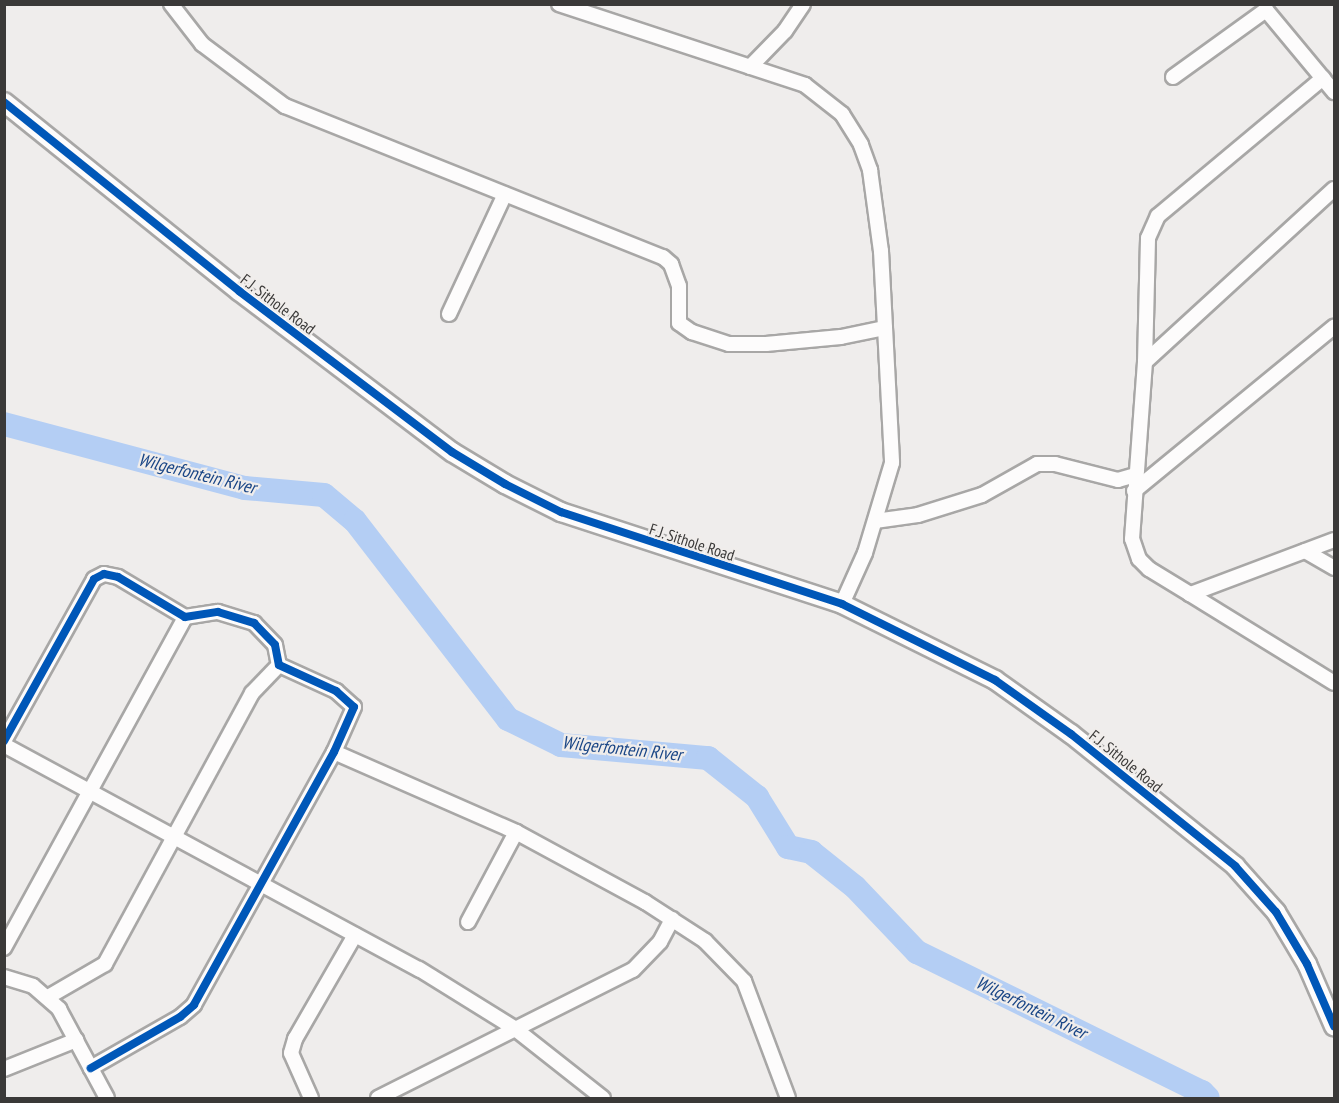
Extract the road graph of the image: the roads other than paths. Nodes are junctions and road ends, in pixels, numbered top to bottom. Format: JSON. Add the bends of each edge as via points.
{"nodes":[{"id":1,"x":171,"y":4,"type":"edge"},
{"id":2,"x":559,"y":4,"type":"edge"},
{"id":3,"x":803,"y":4,"type":"edge"},
{"id":4,"x":580,"y":7,"type":"edge"},
{"id":5,"x":750,"y":68,"type":"junction"},
{"id":6,"x":1173,"y":77,"type":"dead end"},
{"id":7,"x":1323,"y":78,"type":"junction"},
{"id":8,"x":1335,"y":92,"type":"edge"},
{"id":9,"x":4,"y":102,"type":"edge"},
{"id":10,"x":1335,"y":189,"type":"edge"},
{"id":11,"x":505,"y":194,"type":"junction"},
{"id":12,"x":449,"y":314,"type":"dead end"},
{"id":13,"x":1335,"y":327,"type":"edge"},
{"id":14,"x":885,"y":328,"type":"junction"},
{"id":15,"x":1145,"y":363,"type":"junction"},
{"id":16,"x":1135,"y":475,"type":"junction"},
{"id":17,"x":1134,"y":491,"type":"junction"},
{"id":18,"x":875,"y":521,"type":"junction"},
{"id":19,"x":1335,"y":540,"type":"edge"},
{"id":20,"x":1305,"y":551,"type":"junction"},
{"id":21,"x":1335,"y":568,"type":"edge"},
{"id":22,"x":1190,"y":594,"type":"junction"},
{"id":23,"x":842,"y":604,"type":"junction"},
{"id":24,"x":185,"y":617,"type":"junction"},
{"id":25,"x":279,"y":665,"type":"junction"},
{"id":26,"x":1335,"y":683,"type":"edge"},
{"id":27,"x":4,"y":743,"type":"edge"},
{"id":28,"x":334,"y":752,"type":"junction"},
{"id":29,"x":88,"y":791,"type":"junction"},
{"id":30,"x":516,"y":832,"type":"junction"},
{"id":31,"x":176,"y":839,"type":"junction"},
{"id":32,"x":261,"y":885,"type":"junction"},
{"id":33,"x":672,"y":919,"type":"junction"},
{"id":34,"x":468,"y":922,"type":"dead end"},
{"id":35,"x":355,"y":935,"type":"junction"},
{"id":36,"x":4,"y":948,"type":"edge"},
{"id":37,"x":4,"y":978,"type":"edge"},
{"id":38,"x":48,"y":997,"type":"junction"},
{"id":39,"x":1335,"y":1026,"type":"edge"},
{"id":40,"x":514,"y":1028,"type":"junction"},
{"id":41,"x":76,"y":1040,"type":"junction"},
{"id":42,"x":91,"y":1068,"type":"junction"},
{"id":43,"x":4,"y":1069,"type":"edge"},
{"id":44,"x":107,"y":1098,"type":"edge"},
{"id":45,"x":311,"y":1098,"type":"edge"},
{"id":46,"x":378,"y":1098,"type":"edge"},
{"id":47,"x":603,"y":1098,"type":"edge"},
{"id":48,"x":788,"y":1098,"type":"edge"}],
"edges":[{"from":1,"to":11,"type":"street","via":[[202,44],[285,106]]},
{"from":2,"to":4,"type":"street"},
{"from":3,"to":5,"type":"street","via":[[785,31]]},
{"from":4,"to":5,"type":"street"},
{"from":5,"to":14,"type":"street","via":[[805,85],[828,100],[842,114],[861,145],[870,170],[881,251]]},
{"from":6,"to":7,"type":"street","via":[[1266,10]]},
{"from":7,"to":8,"type":"street"},
{"from":7,"to":15,"type":"street","via":[[1155,220],[1147,246]]},
{"from":9,"to":23,"type":"street","name":"F.J. Sithole Road","via":[[238,291],[452,452],[561,512]]},
{"from":10,"to":15,"type":"street"},
{"from":11,"to":12,"type":"street"},
{"from":11,"to":14,"type":"street","via":[[667,259],[679,286],[679,323],[706,338],[729,344],[798,343]]},
{"from":13,"to":17,"type":"street"},
{"from":14,"to":18,"type":"street","via":[[892,463]]},
{"from":15,"to":16,"type":"street"},
{"from":16,"to":17,"type":"street"},
{"from":16,"to":18,"type":"street","via":[[1118,480],[1055,464],[1037,464],[982,495],[918,515]]},
{"from":17,"to":22,"type":"street","via":[[1135,551],[1159,578]]},
{"from":18,"to":23,"type":"street"},
{"from":19,"to":20,"type":"street"},
{"from":20,"to":21,"type":"street"},
{"from":20,"to":22,"type":"street"},
{"from":22,"to":26,"type":"street"},
{"from":23,"to":39,"type":"street","name":"F.J. Sithole Road","via":[[995,680],[1071,734],[1235,866],[1276,912],[1307,964]]},
{"from":24,"to":25,"type":"street","via":[[218,612],[254,623],[274,645]]},
{"from":24,"to":27,"type":"street","via":[[118,577],[97,577]]},
{"from":24,"to":29,"type":"street"},
{"from":25,"to":28,"type":"street","via":[[336,691],[351,703],[354,710]]},
{"from":25,"to":31,"type":"street","via":[[252,693]]},
{"from":27,"to":29,"type":"street"},
{"from":28,"to":30,"type":"street"},
{"from":28,"to":32,"type":"street"},
{"from":29,"to":31,"type":"street"},
{"from":29,"to":36,"type":"street"},
{"from":30,"to":33,"type":"street"},
{"from":30,"to":34,"type":"street"},
{"from":31,"to":32,"type":"street"},
{"from":31,"to":38,"type":"street","via":[[105,964]]},
{"from":32,"to":35,"type":"street"},
{"from":32,"to":42,"type":"street","via":[[190,1010]]},
{"from":33,"to":40,"type":"street","via":[[660,942],[633,970]]},
{"from":33,"to":48,"type":"street","via":[[705,941],[744,981]]},
{"from":35,"to":40,"type":"street"},
{"from":35,"to":45,"type":"street","via":[[295,1039],[291,1053]]},
{"from":37,"to":38,"type":"street","via":[[33,986]]},
{"from":38,"to":41,"type":"street"},
{"from":40,"to":46,"type":"street"},
{"from":40,"to":47,"type":"street"},
{"from":41,"to":42,"type":"street"},
{"from":41,"to":43,"type":"street"},
{"from":42,"to":44,"type":"street"}]}
